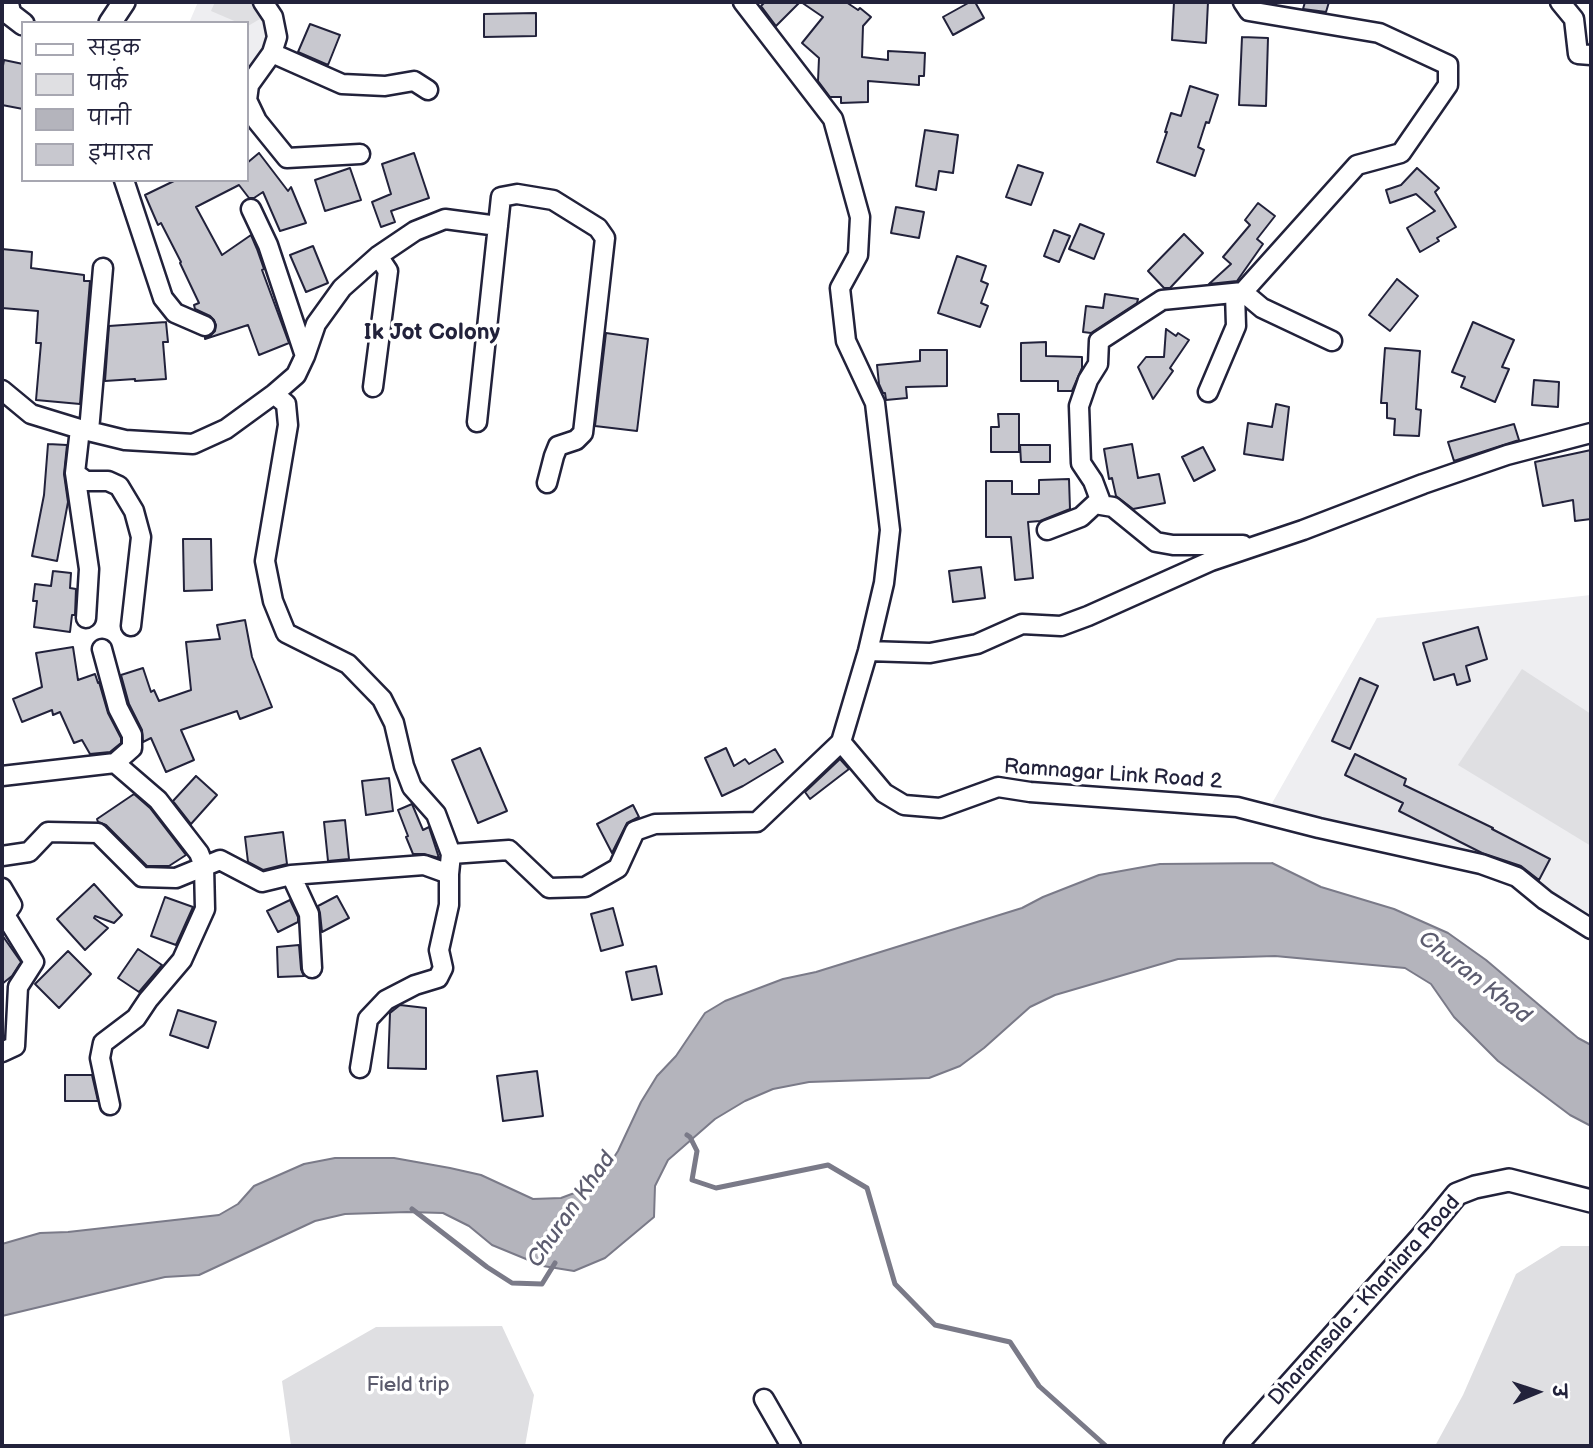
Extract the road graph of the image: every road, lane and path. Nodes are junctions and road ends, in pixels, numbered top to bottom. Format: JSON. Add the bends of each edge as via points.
{"nodes":[{"id":1,"x":6,"y":2,"type":"edge"},
{"id":2,"x":124,"y":2,"type":"edge"},
{"id":3,"x":263,"y":2,"type":"edge"},
{"id":4,"x":743,"y":2,"type":"edge"},
{"id":5,"x":1243,"y":2,"type":"edge"},
{"id":6,"x":1560,"y":2,"type":"edge"},
{"id":7,"x":111,"y":21,"type":"edge"},
{"id":8,"x":21,"y":22,"type":"edge"},
{"id":9,"x":272,"y":53,"type":"junction"},
{"id":10,"x":1591,"y":55,"type":"edge"},
{"id":11,"x":428,"y":90,"type":"dead end"},
{"id":12,"x":248,"y":92,"type":"edge"},
{"id":13,"x":248,"y":102,"type":"edge"},
{"id":14,"x":360,"y":154,"type":"dead end"},
{"id":15,"x":125,"y":182,"type":"edge"},
{"id":16,"x":251,"y":209,"type":"dead end"},
{"id":17,"x":498,"y":226,"type":"junction"},
{"id":18,"x":378,"y":256,"type":"junction"},
{"id":19,"x":103,"y":268,"type":"dead end"},
{"id":20,"x":1239,"y":292,"type":"junction"},
{"id":21,"x":205,"y":326,"type":"dead end"},
{"id":22,"x":1332,"y":341,"type":"dead end"},
{"id":23,"x":305,"y":356,"type":"junction"},
{"id":24,"x":373,"y":387,"type":"dead end"},
{"id":25,"x":2,"y":390,"type":"edge"},
{"id":26,"x":1208,"y":391,"type":"dead end"},
{"id":27,"x":274,"y":394,"type":"junction"},
{"id":28,"x":477,"y":422,"type":"dead end"},
{"id":29,"x":84,"y":430,"type":"junction"},
{"id":30,"x":1591,"y":433,"type":"edge"},
{"id":31,"x":75,"y":473,"type":"junction"},
{"id":32,"x":548,"y":483,"type":"dead end"},
{"id":33,"x":1102,"y":505,"type":"junction"},
{"id":34,"x":1047,"y":530,"type":"dead end"},
{"id":35,"x":1263,"y":544,"type":"junction"},
{"id":36,"x":86,"y":618,"type":"dead end"},
{"id":37,"x":131,"y":626,"type":"dead end"},
{"id":38,"x":102,"y":649,"type":"dead end"},
{"id":39,"x":868,"y":651,"type":"junction"},
{"id":40,"x":841,"y":742,"type":"junction"},
{"id":41,"x":115,"y":763,"type":"junction"},
{"id":42,"x":2,"y":776,"type":"edge"},
{"id":43,"x":451,"y":854,"type":"junction"},
{"id":44,"x":2,"y":856,"type":"edge"},
{"id":45,"x":204,"y":866,"type":"junction"},
{"id":46,"x":449,"y":874,"type":"junction"},
{"id":47,"x":291,"y":875,"type":"junction"},
{"id":48,"x":2,"y":888,"type":"edge"},
{"id":49,"x":1591,"y":929,"type":"edge"},
{"id":50,"x":312,"y":968,"type":"dead end"},
{"id":51,"x":2,"y":1052,"type":"edge"},
{"id":52,"x":360,"y":1068,"type":"dead end"},
{"id":53,"x":110,"y":1105,"type":"dead end"},
{"id":54,"x":1591,"y":1201,"type":"edge"},
{"id":55,"x":764,"y":1399,"type":"dead end"},
{"id":56,"x":791,"y":1446,"type":"edge"},
{"id":57,"x":1234,"y":1446,"type":"edge"}],
"edges":[{"from":1,"to":8,"type":"street","via":[[10,14]]},
{"from":2,"to":7,"type":"street"},
{"from":3,"to":9,"type":"street","via":[[273,17],[277,37]]},
{"from":4,"to":39,"type":"street","via":[[833,119],[860,217],[858,255],[840,288],[846,341],[875,403],[890,530],[884,583]]},
{"from":5,"to":20,"type":"street","via":[[1249,11],[1379,33],[1448,65],[1448,85],[1401,153],[1357,166]]},
{"from":6,"to":10,"type":"street","via":[[1574,19],[1578,54]]},
{"from":9,"to":11,"type":"street","via":[[342,84],[385,86],[414,81]]},
{"from":9,"to":12,"type":"street"},
{"from":13,"to":14,"type":"street","via":[[287,158]]},
{"from":15,"to":21,"type":"street","via":[[163,298],[175,313]]},
{"from":16,"to":23,"type":"street","via":[[268,245]]},
{"from":17,"to":18,"type":"street","via":[[445,219],[415,231]]},
{"from":17,"to":28,"type":"street"},
{"from":17,"to":32,"type":"street","via":[[501,197],[517,194],[553,200],[598,228],[605,238],[583,433],[558,446]]},
{"from":18,"to":23,"type":"street","via":[[342,288],[316,324]]},
{"from":18,"to":24,"type":"street","via":[[388,271]]},
{"from":19,"to":29,"type":"street"},
{"from":20,"to":22,"type":"street"},
{"from":20,"to":26,"type":"street","via":[[1236,327]]},
{"from":20,"to":33,"type":"street","via":[[1162,300],[1099,341],[1098,364],[1088,380],[1079,418],[1081,463]]},
{"from":23,"to":27,"type":"street","via":[[296,374]]},
{"from":25,"to":29,"type":"street","via":[[31,414]]},
{"from":27,"to":29,"type":"street","via":[[226,429],[193,444],[125,440]]},
{"from":27,"to":43,"type":"street","via":[[286,404],[288,425],[265,561],[273,601],[286,634],[348,664],[382,699],[394,723],[412,787],[436,814]]},
{"from":29,"to":31,"type":"street"},
{"from":30,"to":35,"type":"street","via":[[1507,455]]},
{"from":31,"to":36,"type":"street","via":[[89,569]]},
{"from":31,"to":37,"type":"street","via":[[86,481],[119,486],[134,511],[141,537]]},
{"from":33,"to":34,"type":"street","via":[[1095,504],[1081,517]]},
{"from":33,"to":35,"type":"street","via":[[1113,507],[1156,542]]},
{"from":35,"to":39,"type":"street","via":[[1211,561],[1061,625],[1022,624],[977,644],[930,653]]},
{"from":38,"to":41,"type":"street","via":[[118,708],[132,735],[132,748]]},
{"from":39,"to":40,"type":"street"},
{"from":40,"to":43,"type":"street","via":[[757,822],[655,824],[635,831],[618,868],[585,887],[549,888],[509,850]]},
{"from":40,"to":49,"type":"street","name":"Ramnagar Link Road 2","via":[[884,793],[904,805],[940,808],[998,787],[1237,807],[1481,864],[1517,877]]},
{"from":41,"to":42,"type":"street"},
{"from":41,"to":45,"type":"street","via":[[158,800]]},
{"from":43,"to":46,"type":"street"},
{"from":44,"to":45,"type":"street","via":[[29,852],[48,832],[98,833],[142,877],[176,878]]},
{"from":45,"to":47,"type":"street","via":[[219,860],[261,882]]},
{"from":45,"to":53,"type":"street","via":[[205,909],[182,960],[136,1017],[103,1043],[100,1058]]},
{"from":46,"to":47,"type":"street","via":[[424,865]]},
{"from":46,"to":52,"type":"street","via":[[449,905],[439,950],[443,968],[438,978],[386,1000],[368,1019]]},
{"from":47,"to":50,"type":"street","via":[[309,914]]},
{"from":48,"to":51,"type":"street","via":[[12,905],[5,915],[34,962],[18,986],[15,1046]]},
{"from":54,"to":57,"type":"street","name":"Dharamsala - Khaniara Road","via":[[1509,1180],[1457,1194]]},
{"from":55,"to":56,"type":"street"}]}
